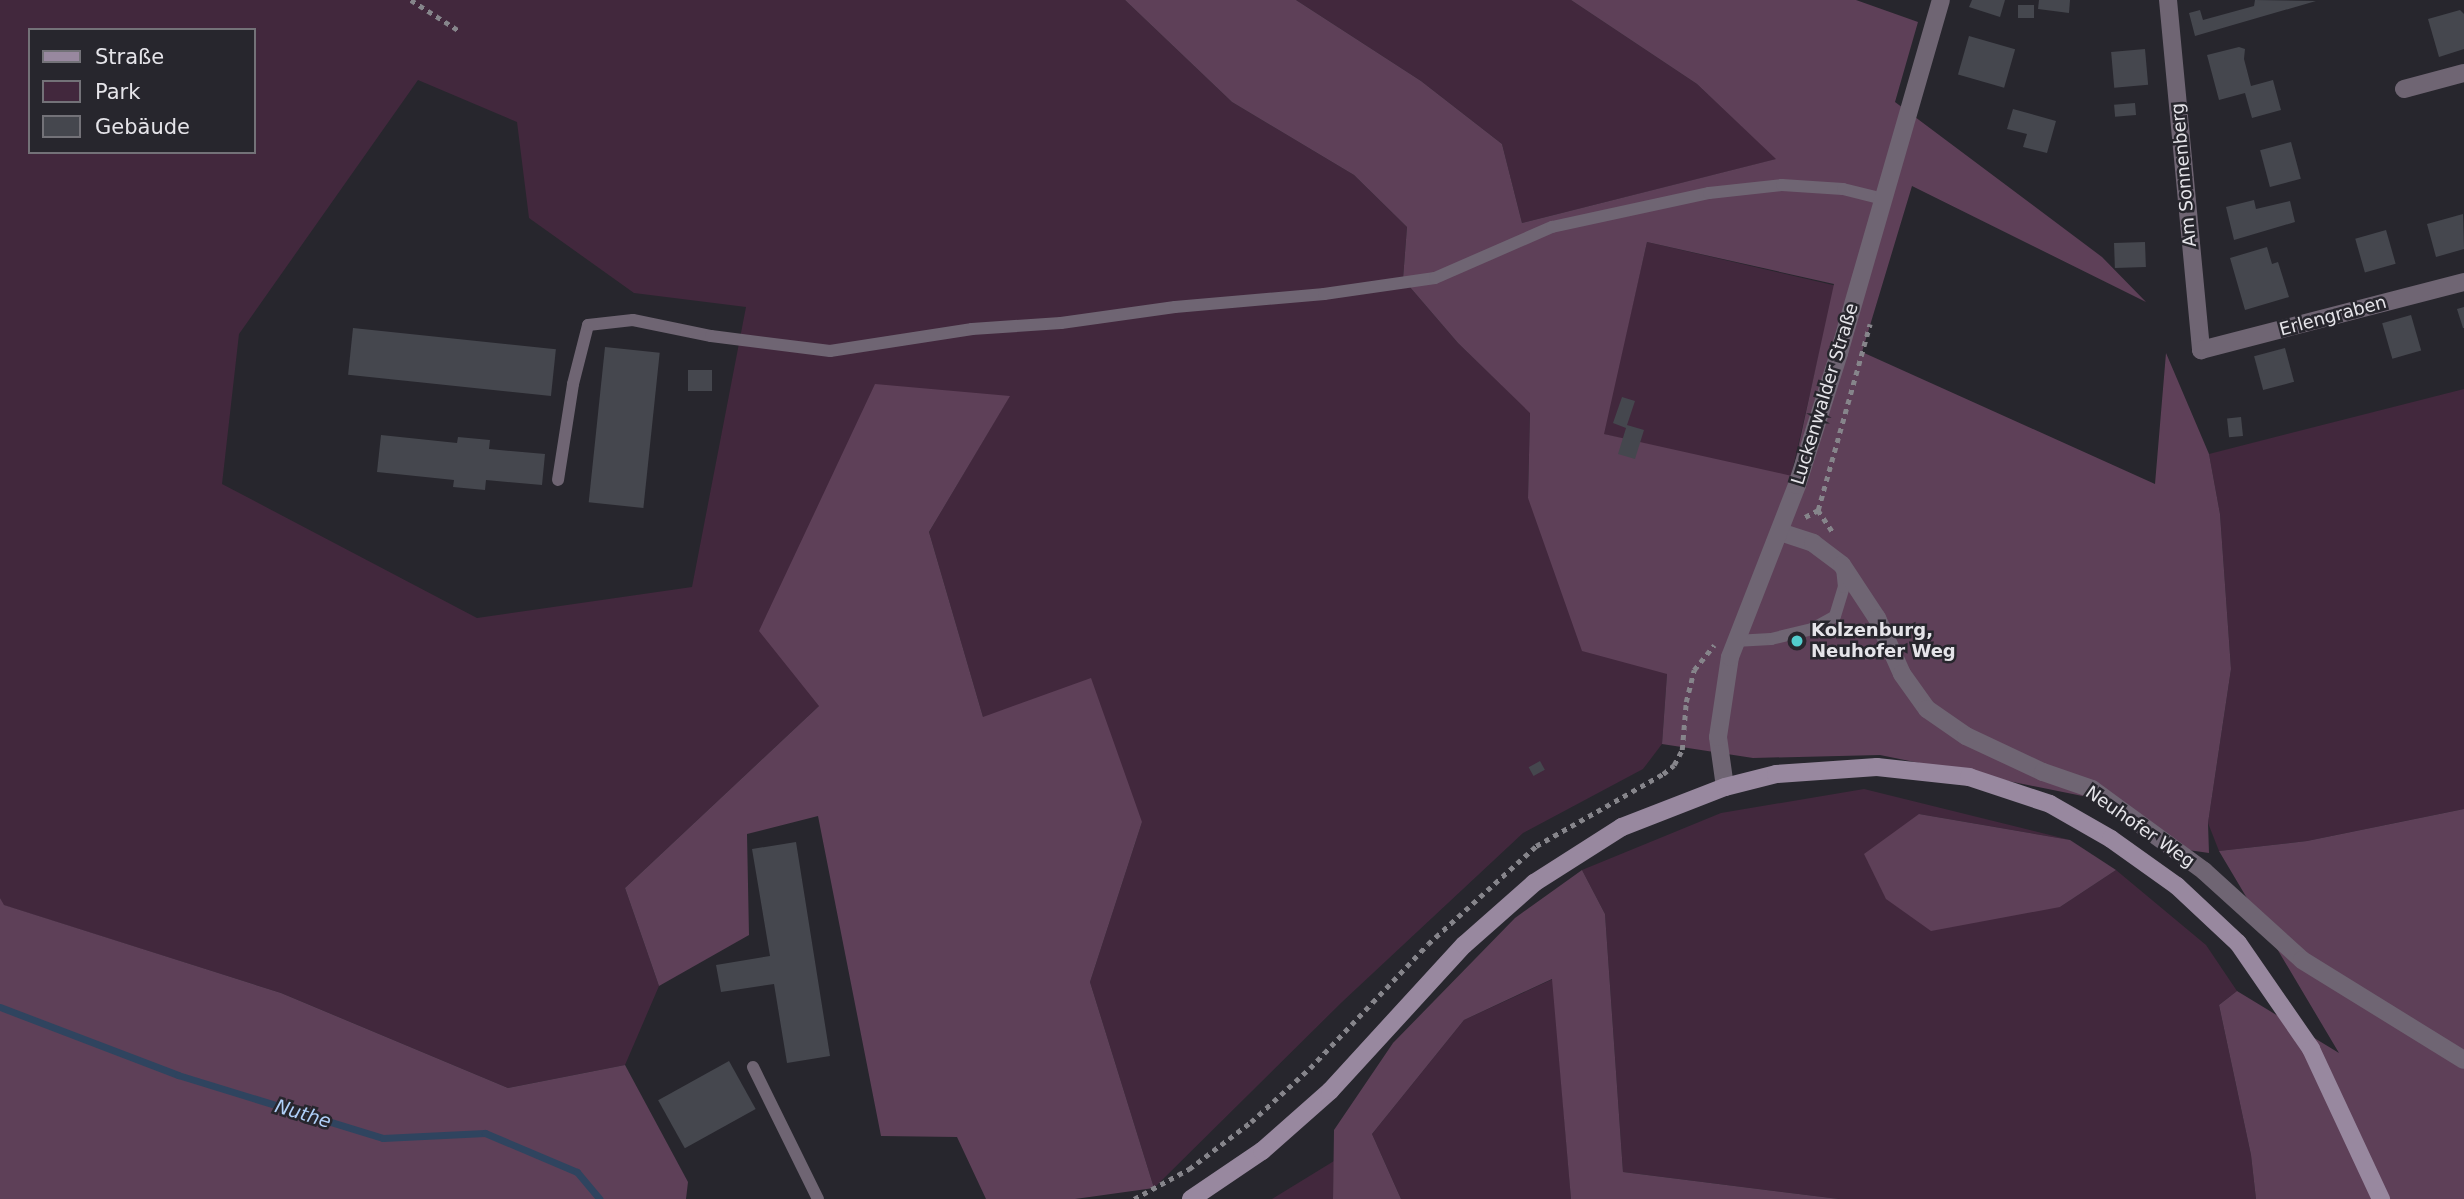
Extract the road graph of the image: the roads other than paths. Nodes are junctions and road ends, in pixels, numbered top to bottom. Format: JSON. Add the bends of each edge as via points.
{"nodes":[{"id":1,"x":1941,"y":0,"type":"edge"},
{"id":2,"x":2168,"y":0,"type":"edge"},
{"id":3,"x":2464,"y":73,"type":"edge"},
{"id":4,"x":2404,"y":89,"type":"dead end"},
{"id":5,"x":1883,"y":199,"type":"junction"},
{"id":6,"x":2464,"y":282,"type":"edge"},
{"id":7,"x":2201,"y":351,"type":"joint"},
{"id":8,"x":558,"y":480,"type":"dead end"},
{"id":9,"x":1780,"y":532,"type":"junction"},
{"id":10,"x":1842,"y":565,"type":"junction"},
{"id":11,"x":1735,"y":641,"type":"junction"},
{"id":12,"x":1726,"y":787,"type":"junction"},
{"id":13,"x":2464,"y":1060,"type":"edge"},
{"id":14,"x":753,"y":1067,"type":"dead end"},
{"id":15,"x":818,"y":1199,"type":"edge"},
{"id":16,"x":1191,"y":1199,"type":"edge"},
{"id":17,"x":2381,"y":1199,"type":"edge"}],
"edges":[{"from":1,"to":5,"type":"street","name":"Luckenwalder Straße"},
{"from":2,"to":7,"type":"street","name":"Am Sonnenberg"},
{"from":3,"to":4,"type":"street"},
{"from":5,"to":8,"type":"lane","via":[[1843,189],[1782,184],[1709,193],[1552,227],[1435,278],[1061,323],[972,329],[830,351],[711,336],[633,320],[588,325],[573,384]]},
{"from":5,"to":9,"type":"street","name":"Luckenwalder Straße"},
{"from":6,"to":7,"type":"street","name":"Erlengraben"},
{"from":9,"to":10,"type":"street","name":"Neuhofer Weg","via":[[1813,543]]},
{"from":9,"to":11,"type":"street","name":"Luckenwalder Straße"},
{"from":10,"to":11,"type":"lane","via":[[1844,587],[1835,616],[1812,629],[1771,639]]},
{"from":10,"to":13,"type":"street","name":"Neuhofer Weg","via":[[1877,618],[1902,674],[1927,709],[1966,736],[2092,789],[2204,871],[2302,960]]},
{"from":11,"to":12,"type":"street","name":"Luckenwalder Straße","via":[[1718,737]]},
{"from":12,"to":16,"type":"main road","via":[[1622,827],[1534,883],[1464,945],[1331,1091],[1262,1150]]},
{"from":12,"to":17,"type":"main road","via":[[1776,774],[1877,767],[1969,777],[2050,804],[2111,839],[2177,886],[2238,943],[2311,1049]]},
{"from":14,"to":15,"type":"lane"}]}
